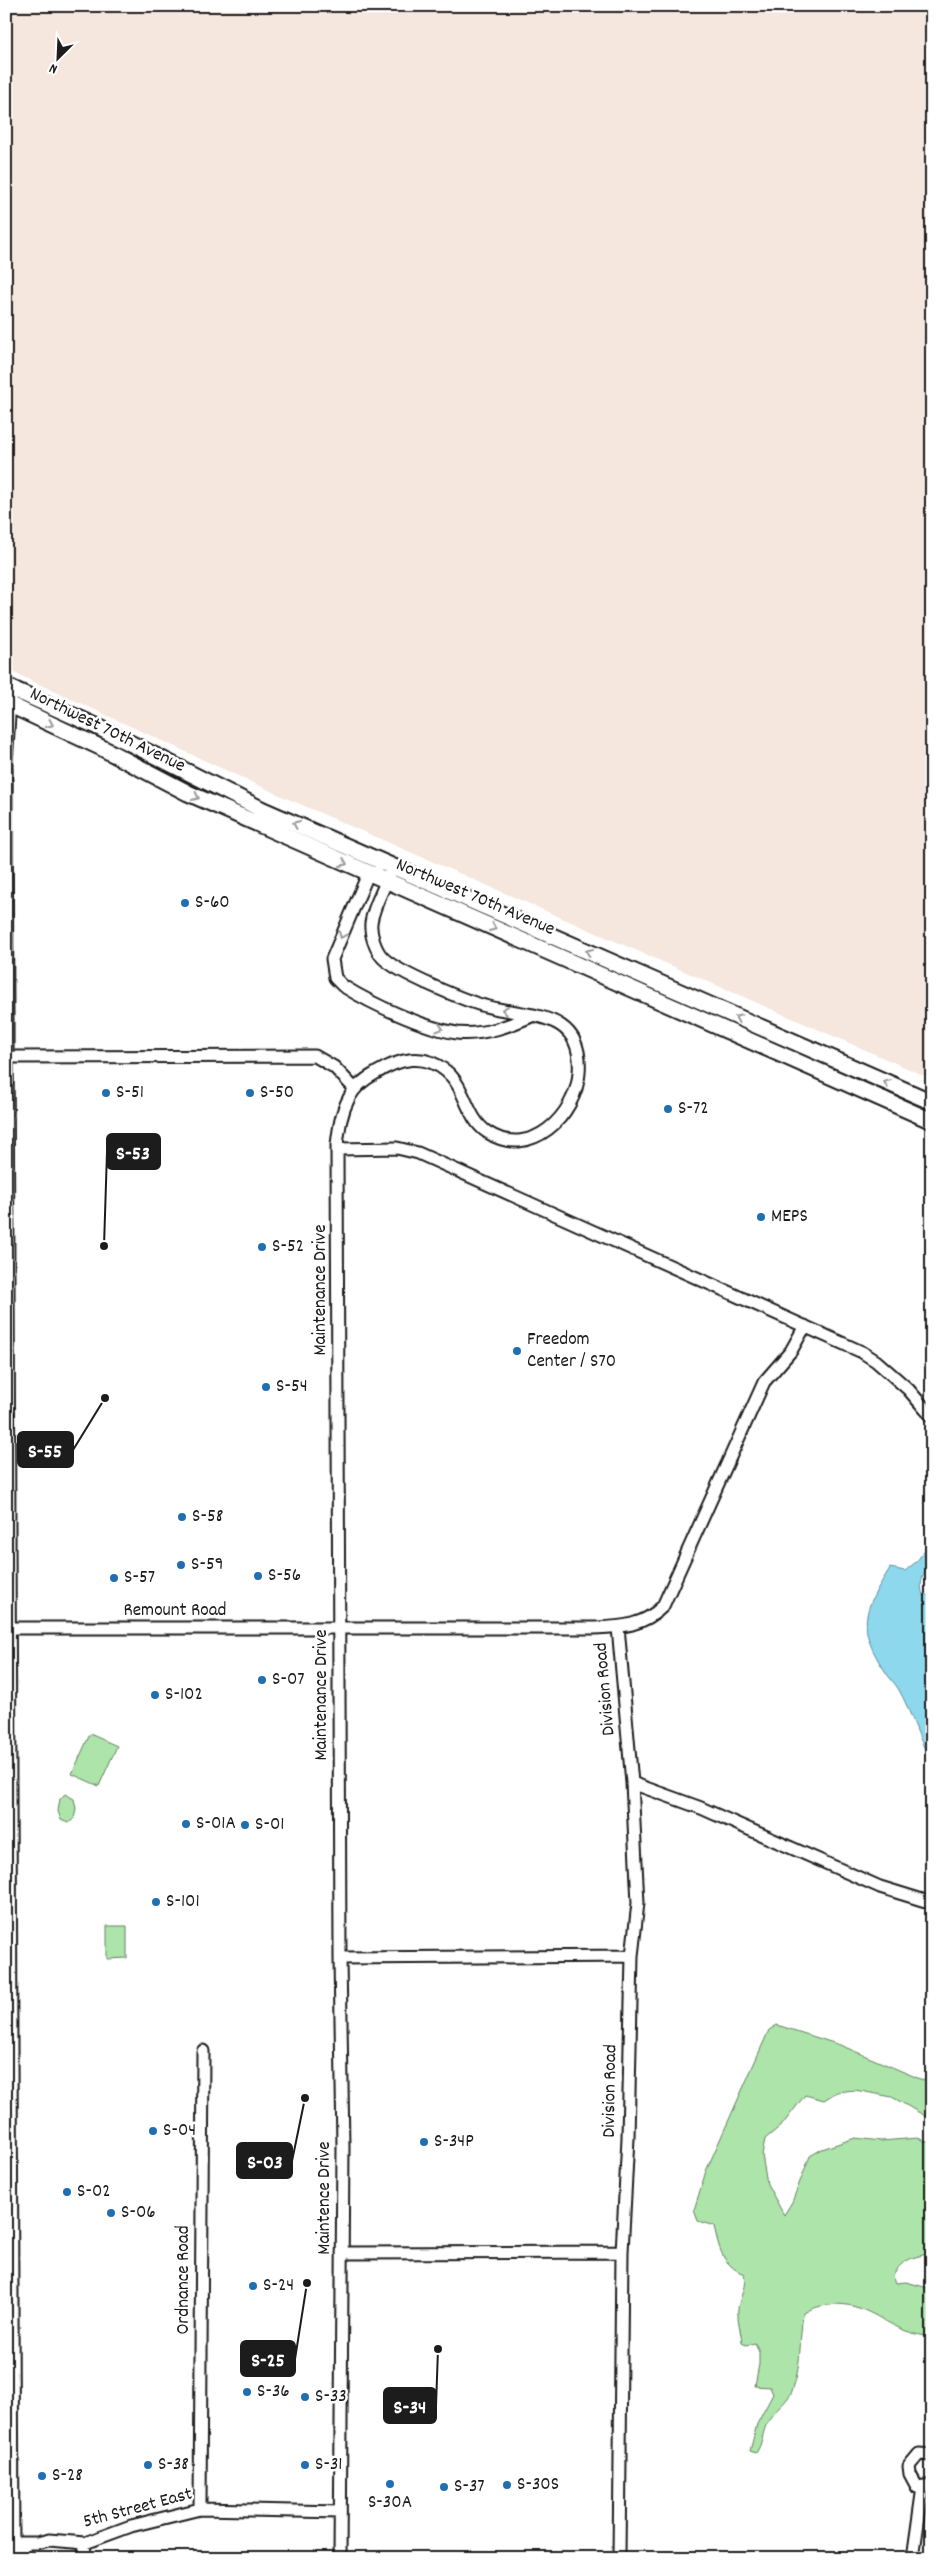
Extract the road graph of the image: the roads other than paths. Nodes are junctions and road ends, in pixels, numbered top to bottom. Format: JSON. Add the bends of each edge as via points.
{"nodes":[{"id":1,"x":10,"y":687,"type":"edge"},
{"id":2,"x":7,"y":703,"type":"edge"},
{"id":3,"x":6,"y":765,"type":"edge"},
{"id":4,"x":392,"y":867,"type":"junction"},
{"id":5,"x":368,"y":874,"type":"junction"},
{"id":6,"x":387,"y":882,"type":"junction"},
{"id":7,"x":534,"y":1014,"type":"junction"},
{"id":8,"x":7,"y":1057,"type":"edge"},
{"id":9,"x":355,"y":1089,"type":"junction"},
{"id":10,"x":932,"y":1102,"type":"edge"},
{"id":11,"x":932,"y":1121,"type":"edge"},
{"id":12,"x":338,"y":1149,"type":"junction"},
{"id":13,"x":806,"y":1326,"type":"junction"},
{"id":14,"x":932,"y":1417,"type":"edge"},
{"id":15,"x":618,"y":1627,"type":"junction"},
{"id":16,"x":10,"y":1628,"type":"junction"},
{"id":17,"x":340,"y":1628,"type":"junction"},
{"id":18,"x":632,"y":1783,"type":"junction"},
{"id":19,"x":932,"y":1903,"type":"edge"},
{"id":20,"x":9,"y":1941,"type":"edge"},
{"id":21,"x":632,"y":1956,"type":"junction"},
{"id":22,"x":340,"y":1958,"type":"junction"},
{"id":23,"x":203,"y":2050,"type":"dead end"},
{"id":24,"x":622,"y":2252,"type":"junction"},
{"id":25,"x":342,"y":2253,"type":"junction"},
{"id":26,"x":932,"y":2456,"type":"edge"},
{"id":27,"x":927,"y":2486,"type":"edge"},
{"id":28,"x":200,"y":2509,"type":"junction"},
{"id":29,"x":340,"y":2512,"type":"junction"},
{"id":30,"x":14,"y":2543,"type":"edge"},
{"id":31,"x":85,"y":2544,"type":"junction"},
{"id":32,"x":13,"y":2558,"type":"edge"},
{"id":33,"x":24,"y":2558,"type":"edge"},
{"id":34,"x":84,"y":2558,"type":"edge"},
{"id":35,"x":340,"y":2558,"type":"edge"},
{"id":36,"x":620,"y":2558,"type":"edge"},
{"id":37,"x":913,"y":2558,"type":"edge"}],
"edges":[{"from":1,"to":2,"type":"street"},
{"from":4,"to":1,"type":"main road","name":"Northwest 70th Avenue","one_way":true,"via":[[216,788],[98,726]]},
{"from":2,"to":3,"type":"street"},
{"from":2,"to":5,"type":"main road","name":"Northwest 70th Avenue","one_way":true,"via":[[188,793]]},
{"from":3,"to":8,"type":"street"},
{"from":4,"to":5,"type":"street"},
{"from":4,"to":6,"type":"street"},
{"from":10,"to":4,"type":"main road","name":"Northwest 70th Avenue","one_way":true},
{"from":5,"to":6,"type":"main road","name":"Northwest 70th Avenue"},
{"from":5,"to":7,"type":"street","one_way":true,"via":[[332,959],[335,978],[343,986],[402,1015],[457,1033],[500,1028]]},
{"from":7,"to":6,"type":"street","one_way":true,"via":[[475,1003],[382,958],[371,923]]},
{"from":6,"to":11,"type":"main road","name":"Northwest 70th Avenue","one_way":true},
{"from":7,"to":9,"type":"street","name":"Maintenance Drive","via":[[553,1019],[572,1037],[579,1072],[577,1086],[563,1117],[527,1140],[498,1138],[486,1132],[447,1071],[426,1060],[414,1058],[390,1064],[366,1078]]},
{"from":8,"to":9,"type":"street","via":[[315,1056],[334,1067]]},
{"from":8,"to":16,"type":"street"},
{"from":9,"to":12,"type":"street","name":"Maintenance Drive","via":[[340,1121]]},
{"from":12,"to":13,"type":"street","via":[[397,1148],[418,1152]]},
{"from":12,"to":17,"type":"street","name":"Maintenance Drive"},
{"from":13,"to":14,"type":"street","via":[[876,1361],[917,1397]]},
{"from":13,"to":15,"type":"street","name":"Remount Road","via":[[791,1351],[764,1382],[663,1606],[653,1617]]},
{"from":15,"to":17,"type":"street","name":"Remount Road"},
{"from":15,"to":18,"type":"street","name":"Division Road"},
{"from":16,"to":17,"type":"street","name":"Remount Road"},
{"from":16,"to":20,"type":"street"},
{"from":17,"to":22,"type":"street","name":"Maintenance Drive"},
{"from":18,"to":19,"type":"street","via":[[700,1808],[880,1888]]},
{"from":18,"to":21,"type":"street","name":"Division Road","via":[[638,1904]]},
{"from":20,"to":30,"type":"street"},
{"from":21,"to":22,"type":"street"},
{"from":21,"to":24,"type":"street","name":"Division Road"},
{"from":22,"to":25,"type":"street","name":"Maintence Drive"},
{"from":23,"to":28,"type":"street","name":"Ordnance Road"},
{"from":24,"to":25,"type":"street"},
{"from":24,"to":36,"type":"street","name":"Division Road"},
{"from":25,"to":29,"type":"street","name":"Maintence Drive"},
{"from":26,"to":27,"type":"street","via":[[919,2454],[909,2466],[917,2486]]},
{"from":27,"to":37,"type":"street"},
{"from":28,"to":29,"type":"street","name":"5th Street East"},
{"from":28,"to":31,"type":"street","name":"5th Street East","via":[[160,2517]]},
{"from":29,"to":35,"type":"street","name":"Maintence Drive"},
{"from":30,"to":31,"type":"street","name":"5th Street East","via":[[49,2540]]},
{"from":30,"to":32,"type":"street"},
{"from":30,"to":33,"type":"street"},
{"from":31,"to":34,"type":"street"}]}
